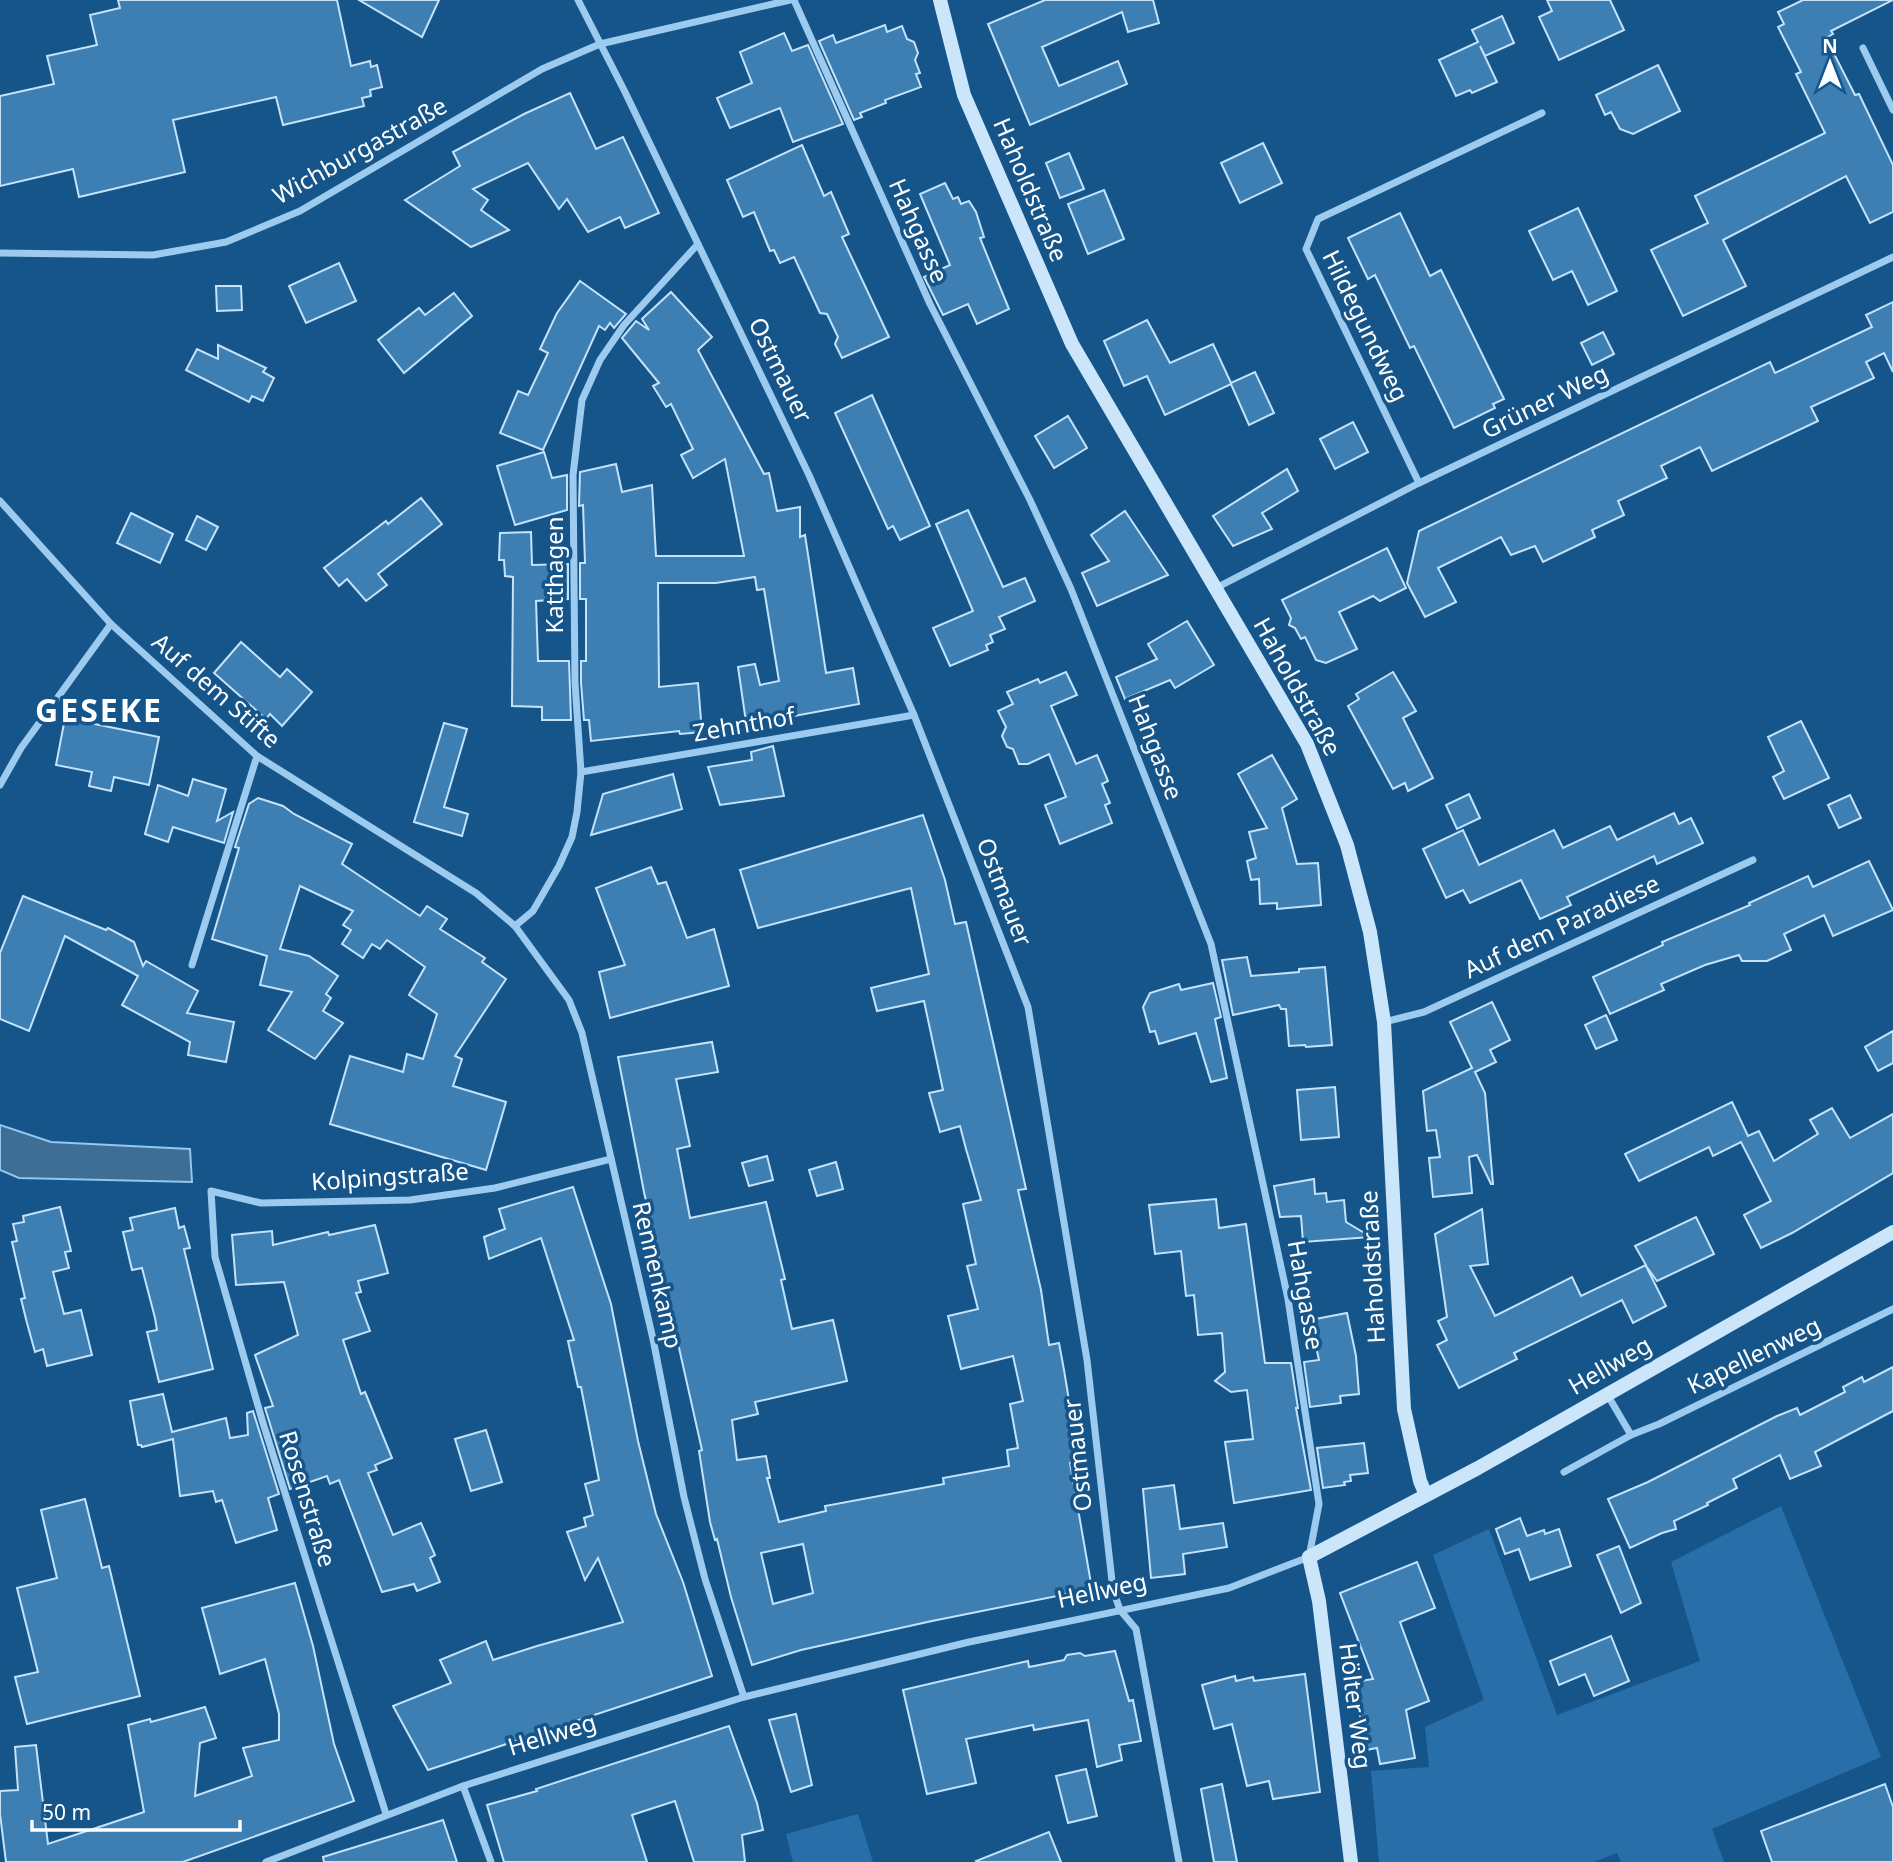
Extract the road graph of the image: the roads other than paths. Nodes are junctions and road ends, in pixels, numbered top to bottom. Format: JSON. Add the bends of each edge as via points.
{"nodes":[{"id":1,"x":578,"y":0,"type":"edge"},
{"id":2,"x":792,"y":0,"type":"edge"},
{"id":3,"x":940,"y":0,"type":"edge"},
{"id":4,"x":600,"y":44,"type":"junction"},
{"id":5,"x":1863,"y":48,"type":"dead end"},
{"id":6,"x":1893,"y":110,"type":"edge"},
{"id":7,"x":1542,"y":113,"type":"dead end"},
{"id":8,"x":698,"y":244,"type":"junction"},
{"id":9,"x":0,"y":253,"type":"edge"},
{"id":10,"x":1893,"y":257,"type":"edge"},
{"id":11,"x":1419,"y":483,"type":"junction"},
{"id":12,"x":0,"y":501,"type":"edge"},
{"id":13,"x":1216,"y":588,"type":"junction"},
{"id":14,"x":111,"y":624,"type":"junction"},
{"id":15,"x":914,"y":715,"type":"junction"},
{"id":16,"x":257,"y":756,"type":"junction"},
{"id":17,"x":581,"y":772,"type":"junction"},
{"id":18,"x":0,"y":785,"type":"edge"},
{"id":19,"x":1753,"y":860,"type":"dead end"},
{"id":20,"x":476,"y":893,"type":"joint"},
{"id":21,"x":515,"y":926,"type":"junction"},
{"id":22,"x":192,"y":965,"type":"dead end"},
{"id":23,"x":1384,"y":1022,"type":"junction"},
{"id":24,"x":611,"y":1159,"type":"junction"},
{"id":25,"x":211,"y":1191,"type":"joint"},
{"id":26,"x":1893,"y":1232,"type":"edge"},
{"id":27,"x":1893,"y":1309,"type":"edge"},
{"id":28,"x":1607,"y":1393,"type":"junction"},
{"id":29,"x":1631,"y":1435,"type":"junction"},
{"id":30,"x":1564,"y":1472,"type":"dead end"},
{"id":31,"x":1426,"y":1495,"type":"junction"},
{"id":32,"x":1310,"y":1557,"type":"junction"},
{"id":33,"x":1120,"y":1610,"type":"junction"},
{"id":34,"x":744,"y":1697,"type":"junction"},
{"id":35,"x":463,"y":1786,"type":"junction"},
{"id":36,"x":386,"y":1814,"type":"junction"},
{"id":37,"x":266,"y":1862,"type":"edge"},
{"id":38,"x":491,"y":1862,"type":"edge"},
{"id":39,"x":1179,"y":1862,"type":"edge"},
{"id":40,"x":1352,"y":1862,"type":"edge"}],
"edges":[{"from":1,"to":4,"type":"street","name":"Ostmauer"},
{"from":2,"to":4,"type":"street","name":"Wichburgastraße"},
{"from":2,"to":32,"type":"street","name":"Hahgasse","via":[[930,304],[1071,589],[1211,944],[1288,1299],[1319,1504]]},
{"from":3,"to":13,"type":"street","name":"Haholdstraße","via":[[964,95],[1072,344]]},
{"from":4,"to":8,"type":"street","name":"Ostmauer"},
{"from":4,"to":9,"type":"street","name":"Wichburgastraße","via":[[542,69],[300,211],[226,242],[153,255]]},
{"from":5,"to":6,"type":"street"},
{"from":7,"to":11,"type":"street","name":"Hildegundweg","via":[[1318,219],[1306,249]]},
{"from":8,"to":15,"type":"street","name":"Ostmauer","via":[[809,475]]},
{"from":8,"to":17,"type":"street","name":"Katthagen","via":[[624,325],[600,360],[582,400],[573,475],[575,683]]},
{"from":10,"to":11,"type":"street","name":"Grüner Weg"},
{"from":11,"to":13,"type":"street","name":"Grüner Weg"},
{"from":12,"to":14,"type":"street","name":"Auf dem Stifte"},
{"from":13,"to":23,"type":"street","name":"Haholdstraße","via":[[1307,744],[1347,845],[1370,932]]},
{"from":14,"to":16,"type":"street","name":"Auf dem Stifte"},
{"from":14,"to":18,"type":"street","via":[[21,748]]},
{"from":15,"to":17,"type":"street","name":"Zehnthof"},
{"from":15,"to":33,"type":"street","name":"Ostmauer","via":[[1028,1007],[1087,1360],[1107,1550]]},
{"from":16,"to":20,"type":"street","name":"Auf dem Stifte"},
{"from":16,"to":22,"type":"street"},
{"from":17,"to":21,"type":"street","name":"Katthagen","via":[[572,836],[533,911]]},
{"from":19,"to":23,"type":"street","name":"Auf dem Paradiese","via":[[1424,1012]]},
{"from":20,"to":21,"type":"street","name":"Rennenkamp"},
{"from":21,"to":24,"type":"street","name":"Rennenkamp","via":[[569,1000],[582,1034]]},
{"from":23,"to":31,"type":"street","name":"Haholdstraße","via":[[1404,1409]]},
{"from":24,"to":25,"type":"street","name":"Kolpingstraße","via":[[495,1188],[410,1200],[261,1203]]},
{"from":24,"to":34,"type":"street","name":"Rennenkamp","via":[[690,1521]]},
{"from":25,"to":36,"type":"street","name":"Rosenstraße","via":[[215,1257]]},
{"from":26,"to":28,"type":"street","name":"Hellweg"},
{"from":27,"to":29,"type":"street","name":"Kapellenweg"},
{"from":28,"to":29,"type":"street"},
{"from":28,"to":31,"type":"street","name":"Hellweg"},
{"from":29,"to":30,"type":"street","name":"Kapellenweg"},
{"from":31,"to":32,"type":"street","name":"Hellweg"},
{"from":32,"to":33,"type":"street","name":"Hellweg","via":[[1229,1588]]},
{"from":32,"to":40,"type":"street","name":"Hölter Weg"},
{"from":33,"to":34,"type":"street","name":"Hellweg"},
{"from":33,"to":39,"type":"street","name":"Ostmauer","via":[[1136,1629]]},
{"from":34,"to":35,"type":"street","name":"Hellweg"},
{"from":35,"to":36,"type":"street","name":"Hellweg"},
{"from":35,"to":38,"type":"street"},
{"from":36,"to":37,"type":"street","name":"Hellweg"}]}
